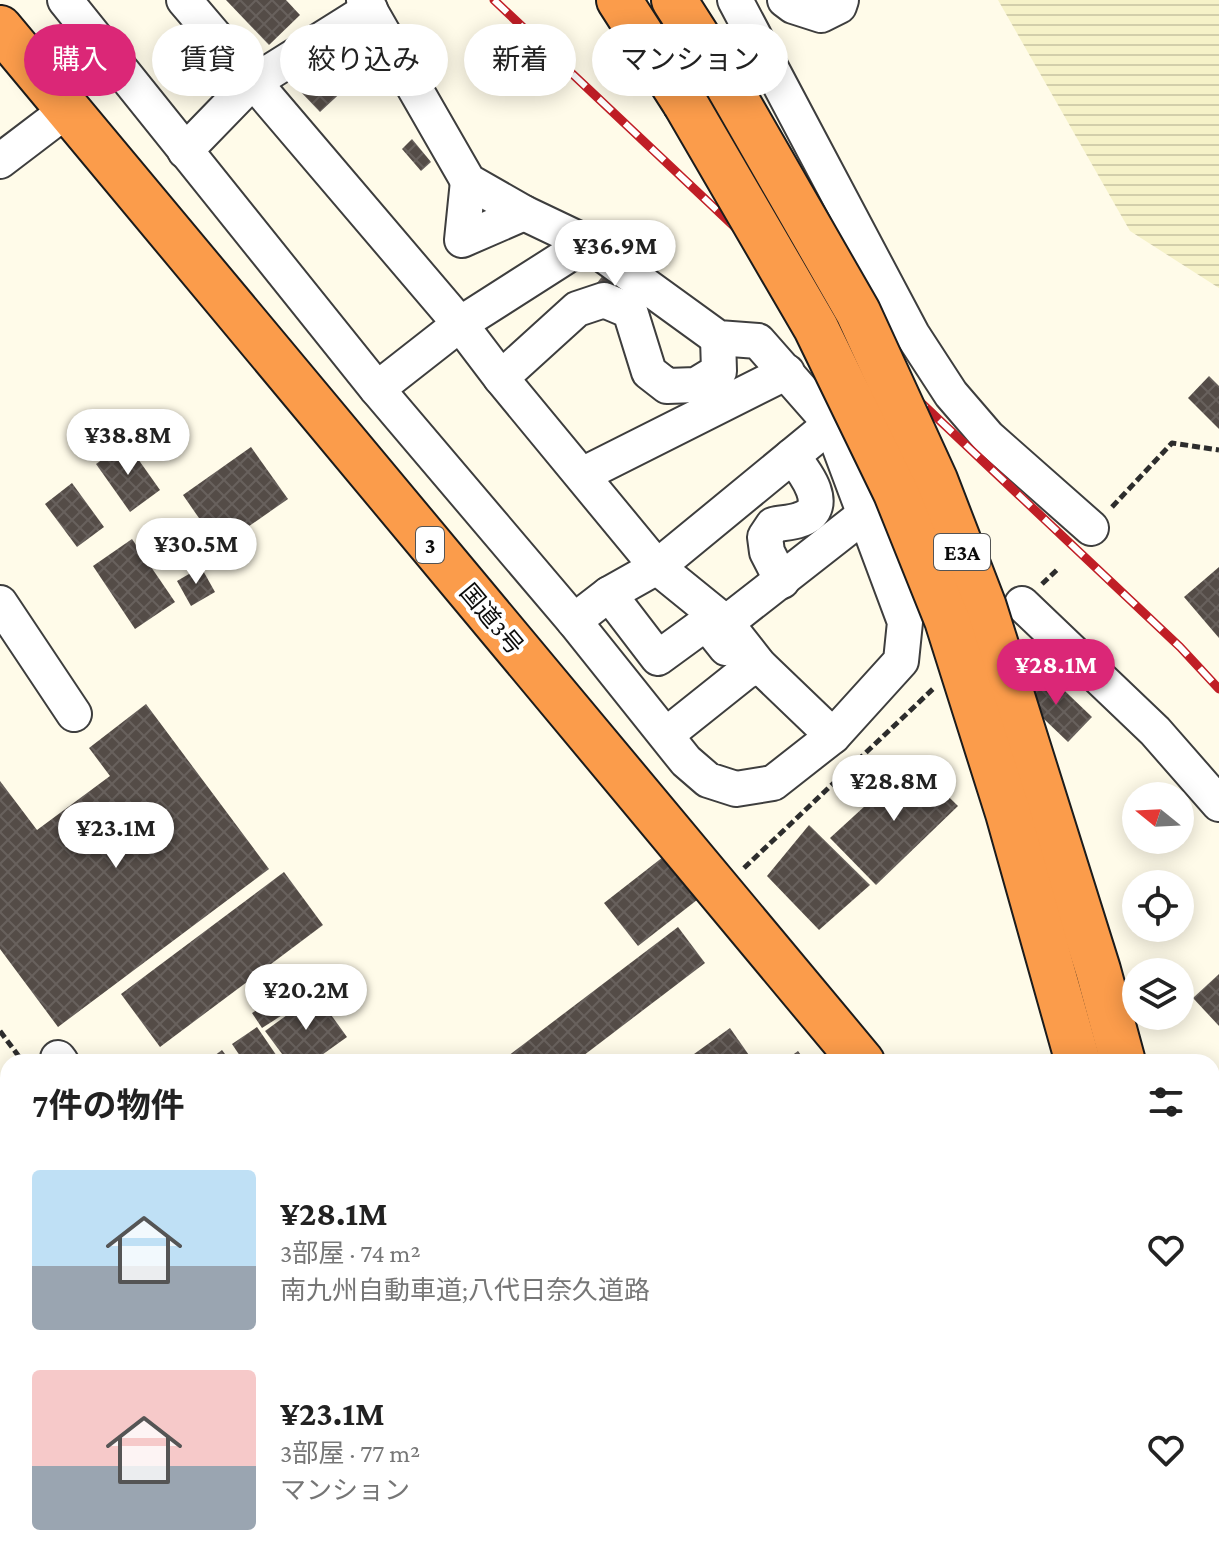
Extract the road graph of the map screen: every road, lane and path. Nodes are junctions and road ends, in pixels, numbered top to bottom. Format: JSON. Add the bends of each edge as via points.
{"nodes":[{"id":1,"x":65,"y":0,"type":"edge"},
{"id":2,"x":184,"y":0,"type":"edge"},
{"id":3,"x":619,"y":0,"type":"edge"},
{"id":4,"x":674,"y":0,"type":"edge"},
{"id":5,"x":735,"y":0,"type":"edge"},
{"id":6,"x":785,"y":0,"type":"edge"},
{"id":7,"x":841,"y":0,"type":"edge"},
{"id":8,"x":367,"y":5,"type":"edge"},
{"id":9,"x":204,"y":24,"type":"edge"},
{"id":10,"x":0,"y":28,"type":"edge"},
{"id":11,"x":264,"y":75,"type":"edge"},
{"id":12,"x":264,"y":94,"type":"edge"},
{"id":13,"x":240,"y":96,"type":"edge"},
{"id":14,"x":67,"y":110,"type":"junction"},
{"id":15,"x":185,"y":151,"type":"junction"},
{"id":16,"x":0,"y":161,"type":"edge"},
{"id":17,"x":468,"y":181,"type":"junction"},
{"id":18,"x":524,"y":213,"type":"junction"},
{"id":19,"x":587,"y":243,"type":"junction"},
{"id":20,"x":460,"y":324,"type":"junction"},
{"id":21,"x":718,"y":338,"type":"junction"},
{"id":22,"x":787,"y":372,"type":"junction"},
{"id":23,"x":501,"y":378,"type":"junction"},
{"id":24,"x":377,"y":389,"type":"junction"},
{"id":25,"x":831,"y":424,"type":"junction"},
{"id":26,"x":1219,"y":450,"type":"edge"},
{"id":27,"x":792,"y":456,"type":"junction"},
{"id":28,"x":582,"y":475,"type":"junction"},
{"id":29,"x":864,"y":515,"type":"junction"},
{"id":30,"x":1091,"y":528,"type":"joint"},
{"id":31,"x":657,"y":567,"type":"junction"},
{"id":32,"x":1059,"y":568,"type":"dead end"},
{"id":33,"x":782,"y":581,"type":"junction"},
{"id":34,"x":609,"y":594,"type":"junction"},
{"id":35,"x":0,"y":603,"type":"edge"},
{"id":36,"x":1022,"y":604,"type":"joint"},
{"id":37,"x":574,"y":621,"type":"junction"},
{"id":38,"x":726,"y":623,"type":"junction"},
{"id":39,"x":752,"y":668,"type":"junction"},
{"id":40,"x":944,"y":679,"type":"dead end"},
{"id":41,"x":74,"y":714,"type":"dead end"},
{"id":42,"x":666,"y":735,"type":"junction"},
{"id":43,"x":833,"y":736,"type":"junction"},
{"id":44,"x":1219,"y":804,"type":"edge"},
{"id":45,"x":719,"y":892,"type":"junction"},
{"id":46,"x":1098,"y":970,"type":"junction"},
{"id":47,"x":0,"y":1031,"type":"edge"},
{"id":48,"x":17,"y":1054,"type":"edge"},
{"id":49,"x":855,"y":1054,"type":"edge"},
{"id":50,"x":1076,"y":1054,"type":"edge"},
{"id":51,"x":1121,"y":1054,"type":"edge"},
{"id":52,"x":1131,"y":1054,"type":"edge"}],
"edges":[{"from":1,"to":15,"type":"street"},
{"from":2,"to":9,"type":"street"},
{"from":3,"to":50,"type":"highway","number":"E3A","bridge":true,"via":[[816,328],[896,493],[947,620]]},
{"from":4,"to":46,"type":"highway","number":"E3A","bridge":true,"via":[[858,312],[935,480],[984,607]]},
{"from":5,"to":30,"type":"street","via":[[912,334],[951,394],[988,437]]},
{"from":6,"to":7,"type":"street","via":[[821,15]]},
{"from":8,"to":11,"type":"street"},
{"from":8,"to":17,"type":"street"},
{"from":10,"to":14,"type":"highway","name":"国道3号","number":"3"},
{"from":12,"to":20,"type":"street"},
{"from":13,"to":15,"type":"street"},
{"from":14,"to":16,"type":"street"},
{"from":14,"to":45,"type":"highway","name":"国道3号","number":"3"},
{"from":15,"to":24,"type":"street"},
{"from":17,"to":18,"type":"street"},
{"from":17,"to":18,"type":"street","via":[[462,240]]},
{"from":18,"to":19,"type":"street"},
{"from":19,"to":20,"type":"street"},
{"from":19,"to":21,"type":"street"},
{"from":20,"to":23,"type":"street"},
{"from":20,"to":24,"type":"street"},
{"from":21,"to":22,"type":"street","via":[[758,341]]},
{"from":21,"to":23,"type":"street","via":[[719,371],[696,385],[667,386],[649,372],[630,311],[604,300],[577,309]]},
{"from":22,"to":25,"type":"street"},
{"from":22,"to":28,"type":"street"},
{"from":23,"to":28,"type":"street"},
{"from":24,"to":37,"type":"street"},
{"from":25,"to":27,"type":"street"},
{"from":25,"to":29,"type":"street"},
{"from":26,"to":30,"type":"path","via":[[1172,443]]},
{"from":27,"to":31,"type":"street"},
{"from":27,"to":33,"type":"street","via":[[809,475],[817,496],[811,513],[773,525],[765,537]]},
{"from":28,"to":31,"type":"street"},
{"from":29,"to":33,"type":"street"},
{"from":29,"to":43,"type":"street","via":[[905,622],[901,661]]},
{"from":31,"to":34,"type":"street"},
{"from":31,"to":38,"type":"street"},
{"from":32,"to":36,"type":"path"},
{"from":33,"to":38,"type":"street"},
{"from":34,"to":37,"type":"street"},
{"from":34,"to":39,"type":"street","via":[[658,658],[706,623]]},
{"from":35,"to":41,"type":"street"},
{"from":36,"to":44,"type":"street","via":[[1155,731]]},
{"from":37,"to":42,"type":"street"},
{"from":38,"to":39,"type":"street"},
{"from":39,"to":42,"type":"street"},
{"from":39,"to":43,"type":"street"},
{"from":40,"to":45,"type":"path"},
{"from":42,"to":43,"type":"street","via":[[708,780],[736,789],[773,783]]},
{"from":45,"to":49,"type":"highway","name":"国道3号","number":"3"},
{"from":46,"to":51,"type":"highway","number":"E3A","bridge":true},
{"from":46,"to":52,"type":"highway","bridge":true},
{"from":47,"to":48,"type":"path"}]}
